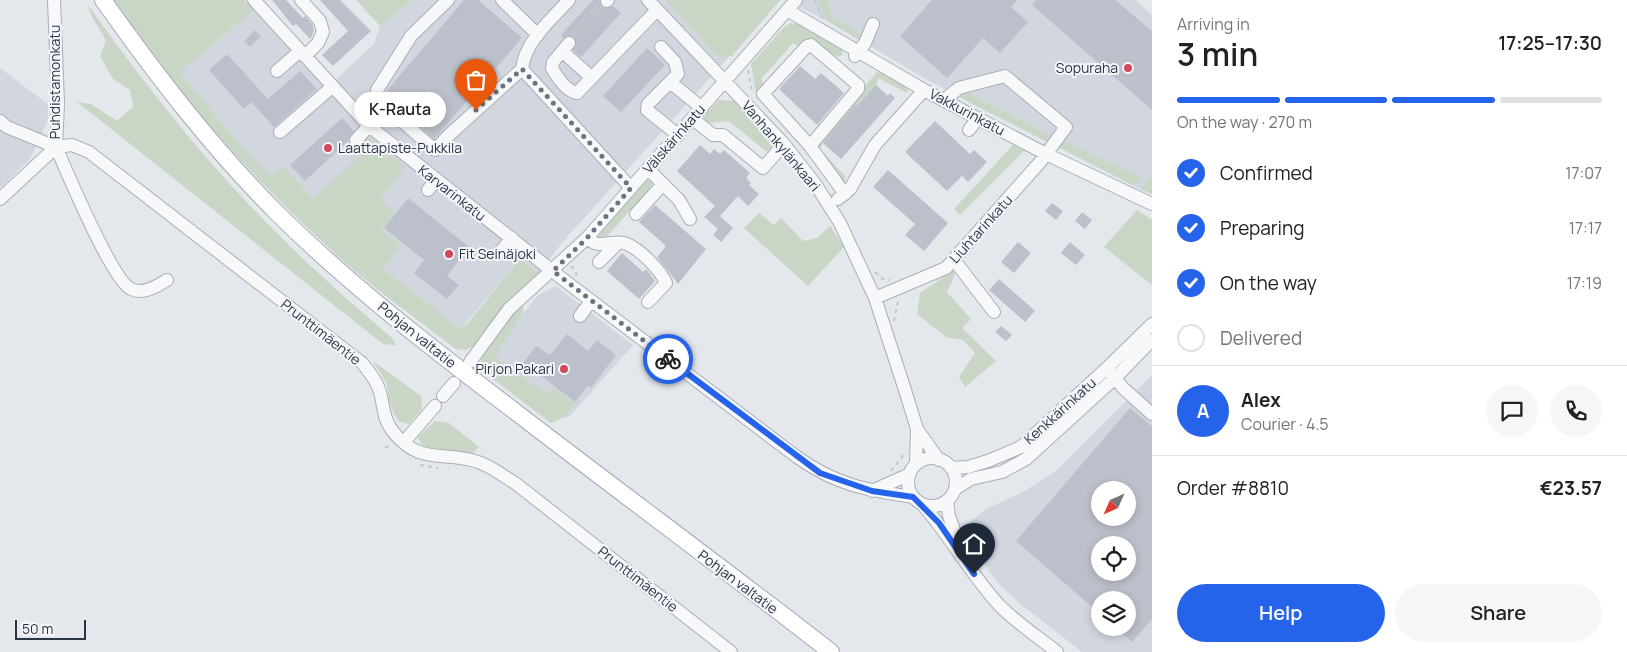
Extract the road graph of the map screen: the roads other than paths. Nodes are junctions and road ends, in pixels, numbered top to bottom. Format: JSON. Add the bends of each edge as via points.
{"nodes":[{"id":1,"x":54,"y":0,"type":"edge"},
{"id":2,"x":103,"y":0,"type":"edge"},
{"id":3,"x":254,"y":0,"type":"edge"},
{"id":4,"x":301,"y":0,"type":"edge"},
{"id":5,"x":448,"y":0,"type":"edge"},
{"id":6,"x":502,"y":0,"type":"edge"},
{"id":7,"x":569,"y":0,"type":"edge"},
{"id":8,"x":648,"y":0,"type":"edge"},
{"id":9,"x":791,"y":5,"type":"edge"},
{"id":10,"x":657,"y":10,"type":"junction"},
{"id":11,"x":873,"y":24,"type":"dead end"},
{"id":12,"x":538,"y":35,"type":"junction"},
{"id":13,"x":661,"y":47,"type":"dead end"},
{"id":14,"x":302,"y":53,"type":"junction"},
{"id":15,"x":857,"y":54,"type":"junction"},
{"id":16,"x":522,"y":69,"type":"junction"},
{"id":17,"x":277,"y":71,"type":"dead end"},
{"id":18,"x":592,"y":78,"type":"junction"},
{"id":19,"x":725,"y":80,"type":"junction"},
{"id":20,"x":670,"y":82,"type":"junction"},
{"id":21,"x":332,"y":86,"type":"junction"},
{"id":22,"x":924,"y":90,"type":"junction"},
{"id":23,"x":944,"y":100,"type":"junction"},
{"id":24,"x":379,"y":101,"type":"junction"},
{"id":25,"x":702,"y":108,"type":"junction"},
{"id":26,"x":978,"y":118,"type":"junction"},
{"id":27,"x":693,"y":119,"type":"junction"},
{"id":28,"x":0,"y":121,"type":"edge"},
{"id":29,"x":366,"y":123,"type":"junction"},
{"id":30,"x":969,"y":130,"type":"dead end"},
{"id":31,"x":280,"y":132,"type":"dead end"},
{"id":32,"x":678,"y":135,"type":"junction"},
{"id":33,"x":356,"y":140,"type":"dead end"},
{"id":34,"x":784,"y":144,"type":"junction"},
{"id":35,"x":810,"y":146,"type":"junction"},
{"id":36,"x":56,"y":148,"type":"junction"},
{"id":37,"x":1046,"y":154,"type":"junction"},
{"id":38,"x":648,"y":169,"type":"junction"},
{"id":39,"x":436,"y":180,"type":"junction"},
{"id":40,"x":663,"y":184,"type":"junction"},
{"id":41,"x":631,"y":188,"type":"junction"},
{"id":42,"x":428,"y":190,"type":"dead end"},
{"id":43,"x":845,"y":194,"type":"junction"},
{"id":44,"x":0,"y":199,"type":"edge"},
{"id":45,"x":1152,"y":204,"type":"edge"},
{"id":46,"x":830,"y":205,"type":"junction"},
{"id":47,"x":636,"y":214,"type":"dead end"},
{"id":48,"x":690,"y":219,"type":"dead end"},
{"id":49,"x":512,"y":238,"type":"junction"},
{"id":50,"x":587,"y":238,"type":"junction"},
{"id":51,"x":618,"y":243,"type":"junction"},
{"id":52,"x":502,"y":250,"type":"dead end"},
{"id":53,"x":954,"y":260,"type":"junction"},
{"id":54,"x":599,"y":262,"type":"dead end"},
{"id":55,"x":553,"y":271,"type":"junction"},
{"id":56,"x":167,"y":280,"type":"dead end"},
{"id":57,"x":875,"y":298,"type":"junction"},
{"id":58,"x":591,"y":301,"type":"junction"},
{"id":59,"x":648,"y":302,"type":"dead end"},
{"id":60,"x":994,"y":312,"type":"dead end"},
{"id":61,"x":580,"y":316,"type":"dead end"},
{"id":62,"x":1152,"y":324,"type":"edge"},
{"id":63,"x":1152,"y":340,"type":"edge"},
{"id":64,"x":470,"y":362,"type":"dead end"},
{"id":65,"x":1111,"y":373,"type":"junction"},
{"id":66,"x":454,"y":383,"type":"dead end"},
{"id":67,"x":1152,"y":414,"type":"edge"},
{"id":68,"x":917,"y":429,"type":"junction"},
{"id":69,"x":398,"y":444,"type":"junction"},
{"id":70,"x":939,"y":460,"type":"junction"},
{"id":71,"x":951,"y":468,"type":"junction"},
{"id":72,"x":913,"y":469,"type":"junction"},
{"id":73,"x":955,"y":489,"type":"junction"},
{"id":74,"x":872,"y":491,"type":"junction"},
{"id":75,"x":918,"y":500,"type":"junction"},
{"id":76,"x":947,"y":501,"type":"junction"},
{"id":77,"x":964,"y":558,"type":"junction"},
{"id":78,"x":831,"y":651,"type":"edge"},
{"id":79,"x":731,"y":652,"type":"edge"},
{"id":80,"x":1057,"y":652,"type":"edge"}],
"edges":[{"from":1,"to":36,"type":"street","name":"Puhdistamonkatu","via":[[58,98]]},
{"from":2,"to":78,"type":"main road","name":"Pohjan valtatie","via":[[202,131],[267,202],[330,263],[439,354]]},
{"from":3,"to":14,"type":"street","name":"Karvarinkatu"},
{"from":4,"to":14,"type":"street","via":[[320,21],[323,32],[318,43]]},
{"from":5,"to":24,"type":"street","via":[[412,36],[378,90],[376,97]]},
{"from":6,"to":12,"type":"street"},
{"from":7,"to":12,"type":"street"},
{"from":8,"to":10,"type":"street","name":"Vanhankylänkaari"},
{"from":9,"to":15,"type":"street","name":"Vakkurinkatu"},
{"from":9,"to":19,"type":"street","name":"Välskärinkatu"},
{"from":10,"to":18,"type":"street"},
{"from":10,"to":19,"type":"street","name":"Vanhankylänkaari"},
{"from":11,"to":15,"type":"street"},
{"from":12,"to":16,"type":"street","via":[[523,56]]},
{"from":13,"to":20,"type":"street","via":[[678,65],[678,74]]},
{"from":14,"to":17,"type":"street"},
{"from":14,"to":21,"type":"street","name":"Karvarinkatu"},
{"from":15,"to":22,"type":"street","name":"Vakkurinkatu"},
{"from":16,"to":24,"type":"street","via":[[435,150]]},
{"from":16,"to":41,"type":"street"},
{"from":18,"to":18,"type":"street","via":[[565,47],[553,62],[552,68],[557,77],[572,92],[579,92]]},
{"from":19,"to":25,"type":"street","name":"Välskärinkatu"},
{"from":19,"to":34,"type":"street","name":"Vanhankylänkaari"},
{"from":20,"to":25,"type":"street"},
{"from":20,"to":32,"type":"street","via":[[646,110]]},
{"from":21,"to":29,"type":"street","name":"Karvarinkatu"},
{"from":21,"to":31,"type":"street"},
{"from":22,"to":23,"type":"street","name":"Vakkurinkatu"},
{"from":22,"to":43,"type":"street","via":[[876,145]]},
{"from":23,"to":26,"type":"street","name":"Vakkurinkatu"},
{"from":23,"to":37,"type":"street","name":"Liuhtarinkatu","via":[[959,88],[1005,76],[1066,126]]},
{"from":24,"to":29,"type":"street"},
{"from":25,"to":27,"type":"street","name":"Välskärinkatu"},
{"from":26,"to":30,"type":"street"},
{"from":26,"to":37,"type":"street","name":"Vakkurinkatu"},
{"from":27,"to":32,"type":"street","name":"Välskärinkatu"},
{"from":27,"to":34,"type":"street","via":[[713,135],[723,135],[763,168]]},
{"from":28,"to":36,"type":"street"},
{"from":29,"to":33,"type":"street"},
{"from":29,"to":39,"type":"street","name":"Karvarinkatu"},
{"from":32,"to":38,"type":"street","name":"Välskärinkatu"},
{"from":34,"to":46,"type":"street","name":"Vanhankylänkaari"},
{"from":35,"to":35,"type":"street","via":[[858,89],[858,85],[811,45],[763,94]]},
{"from":35,"to":43,"type":"street"},
{"from":36,"to":44,"type":"street","name":"Puhdistamonkatu"},
{"from":36,"to":56,"type":"street","via":[[123,284],[133,290],[148,290]]},
{"from":36,"to":69,"type":"street","name":"Prunttimäentie","via":[[72,145],[88,152],[362,363],[379,390],[383,414]]},
{"from":37,"to":45,"type":"street","name":"Vakkurinkatu"},
{"from":37,"to":53,"type":"street","name":"Liuhtarinkatu"},
{"from":38,"to":40,"type":"street"},
{"from":38,"to":41,"type":"street","name":"Välskärinkatu"},
{"from":39,"to":42,"type":"street"},
{"from":39,"to":49,"type":"street","name":"Karvarinkatu"},
{"from":40,"to":47,"type":"street"},
{"from":40,"to":48,"type":"street","via":[[679,200]]},
{"from":41,"to":50,"type":"street","name":"Välskärinkatu"},
{"from":43,"to":46,"type":"street"},
{"from":46,"to":57,"type":"street","name":"Vanhankylänkaari","via":[[850,240]]},
{"from":49,"to":52,"type":"street"},
{"from":49,"to":55,"type":"street","name":"Karvarinkatu"},
{"from":50,"to":51,"type":"street","via":[[598,245]]},
{"from":50,"to":55,"type":"street","name":"Välskärinkatu"},
{"from":51,"to":54,"type":"street"},
{"from":51,"to":59,"type":"street","via":[[627,244],[641,254],[663,277],[666,283]]},
{"from":53,"to":57,"type":"street","name":"Liuhtarinkatu","via":[[936,273],[892,285]]},
{"from":53,"to":60,"type":"street"},
{"from":55,"to":58,"type":"street","name":"Karvarinkatu"},
{"from":55,"to":64,"type":"street","name":"Välskärinkatu","via":[[510,309]]},
{"from":57,"to":68,"type":"street","name":"Vanhankylänkaari"},
{"from":58,"to":61,"type":"street"},
{"from":58,"to":74,"type":"street","name":"Karvarinkatu","via":[[820,473]]},
{"from":62,"to":65,"type":"street","name":"Kenkkärinkatu"},
{"from":63,"to":65,"type":"street","name":"Kenkkärinkatu"},
{"from":65,"to":67,"type":"street"},
{"from":65,"to":71,"type":"street","name":"Kenkkärinkatu","via":[[1020,447],[988,461]]},
{"from":65,"to":73,"type":"street","name":"Kenkkärinkatu","via":[[1026,459],[1002,472],[971,479]]},
{"from":66,"to":69,"type":"street"},
{"from":68,"to":70,"type":"street","name":"Vanhankylänkaari"},
{"from":68,"to":72,"type":"street","name":"Vanhankylänkaari"},
{"from":69,"to":79,"type":"street","name":"Prunttimäentie","via":[[433,458],[478,462],[515,483]]},
{"from":70,"to":71,"type":"street"},
{"from":70,"to":72,"type":"street","via":[[931,458]]},
{"from":71,"to":73,"type":"street"},
{"from":72,"to":74,"type":"street"},
{"from":72,"to":75,"type":"street","via":[[909,490]]},
{"from":73,"to":76,"type":"street"},
{"from":74,"to":75,"type":"street","name":"Karvarinkatu"},
{"from":75,"to":76,"type":"street","via":[[935,506]]},
{"from":75,"to":77,"type":"street"},
{"from":76,"to":77,"type":"street"},
{"from":77,"to":80,"type":"street","via":[[1001,607]]}]}
